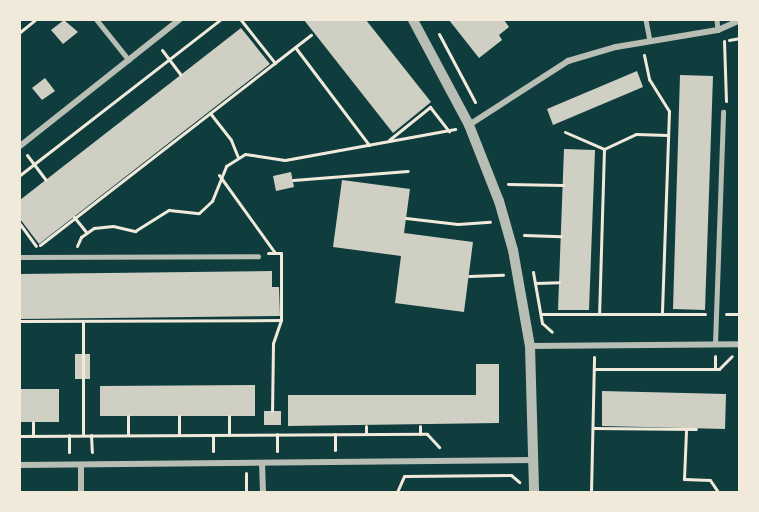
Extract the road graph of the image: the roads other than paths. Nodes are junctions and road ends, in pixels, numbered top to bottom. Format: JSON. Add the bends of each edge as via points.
{"nodes":[{"id":1,"x":97,"y":20,"type":"edge"},
{"id":2,"x":179,"y":20,"type":"edge"},
{"id":3,"x":413,"y":20,"type":"edge"},
{"id":4,"x":646,"y":20,"type":"edge"},
{"id":5,"x":717,"y":20,"type":"edge"},
{"id":6,"x":740,"y":20,"type":"edge"},
{"id":7,"x":718,"y":30,"type":"junction"},
{"id":8,"x":650,"y":41,"type":"junction"},
{"id":9,"x":129,"y":60,"type":"junction"},
{"id":10,"x":725,"y":112,"type":"road end"},
{"id":11,"x":469,"y":125,"type":"junction"},
{"id":12,"x":20,"y":145,"type":"edge"},
{"id":13,"x":258,"y":256,"type":"dead end"},
{"id":14,"x":20,"y":257,"type":"edge"},
{"id":15,"x":716,"y":344,"type":"junction"},
{"id":16,"x":740,"y":344,"type":"edge"},
{"id":17,"x":530,"y":345,"type":"junction"},
{"id":18,"x":534,"y":460,"type":"junction"},
{"id":19,"x":262,"y":463,"type":"junction"},
{"id":20,"x":20,"y":465,"type":"edge"},
{"id":21,"x":81,"y":465,"type":"junction"},
{"id":22,"x":81,"y":492,"type":"edge"},
{"id":23,"x":263,"y":492,"type":"edge"},
{"id":24,"x":534,"y":492,"type":"edge"}],
"edges":[{"from":1,"to":9,"type":"lane"},
{"from":2,"to":9,"type":"street"},
{"from":3,"to":11,"type":"street"},
{"from":4,"to":8,"type":"lane"},
{"from":5,"to":7,"type":"lane"},
{"from":6,"to":7,"type":"street"},
{"from":7,"to":8,"type":"street"},
{"from":8,"to":11,"type":"street","via":[[568,61]]},
{"from":9,"to":12,"type":"street"},
{"from":10,"to":15,"type":"lane"},
{"from":11,"to":17,"type":"street","via":[[499,201],[513,250]]},
{"from":13,"to":14,"type":"lane"},
{"from":15,"to":16,"type":"street"},
{"from":15,"to":17,"type":"street"},
{"from":17,"to":18,"type":"street"},
{"from":18,"to":19,"type":"street"},
{"from":18,"to":24,"type":"street"},
{"from":19,"to":21,"type":"street"},
{"from":19,"to":23,"type":"street"},
{"from":20,"to":21,"type":"street"},
{"from":21,"to":22,"type":"street"}]}
